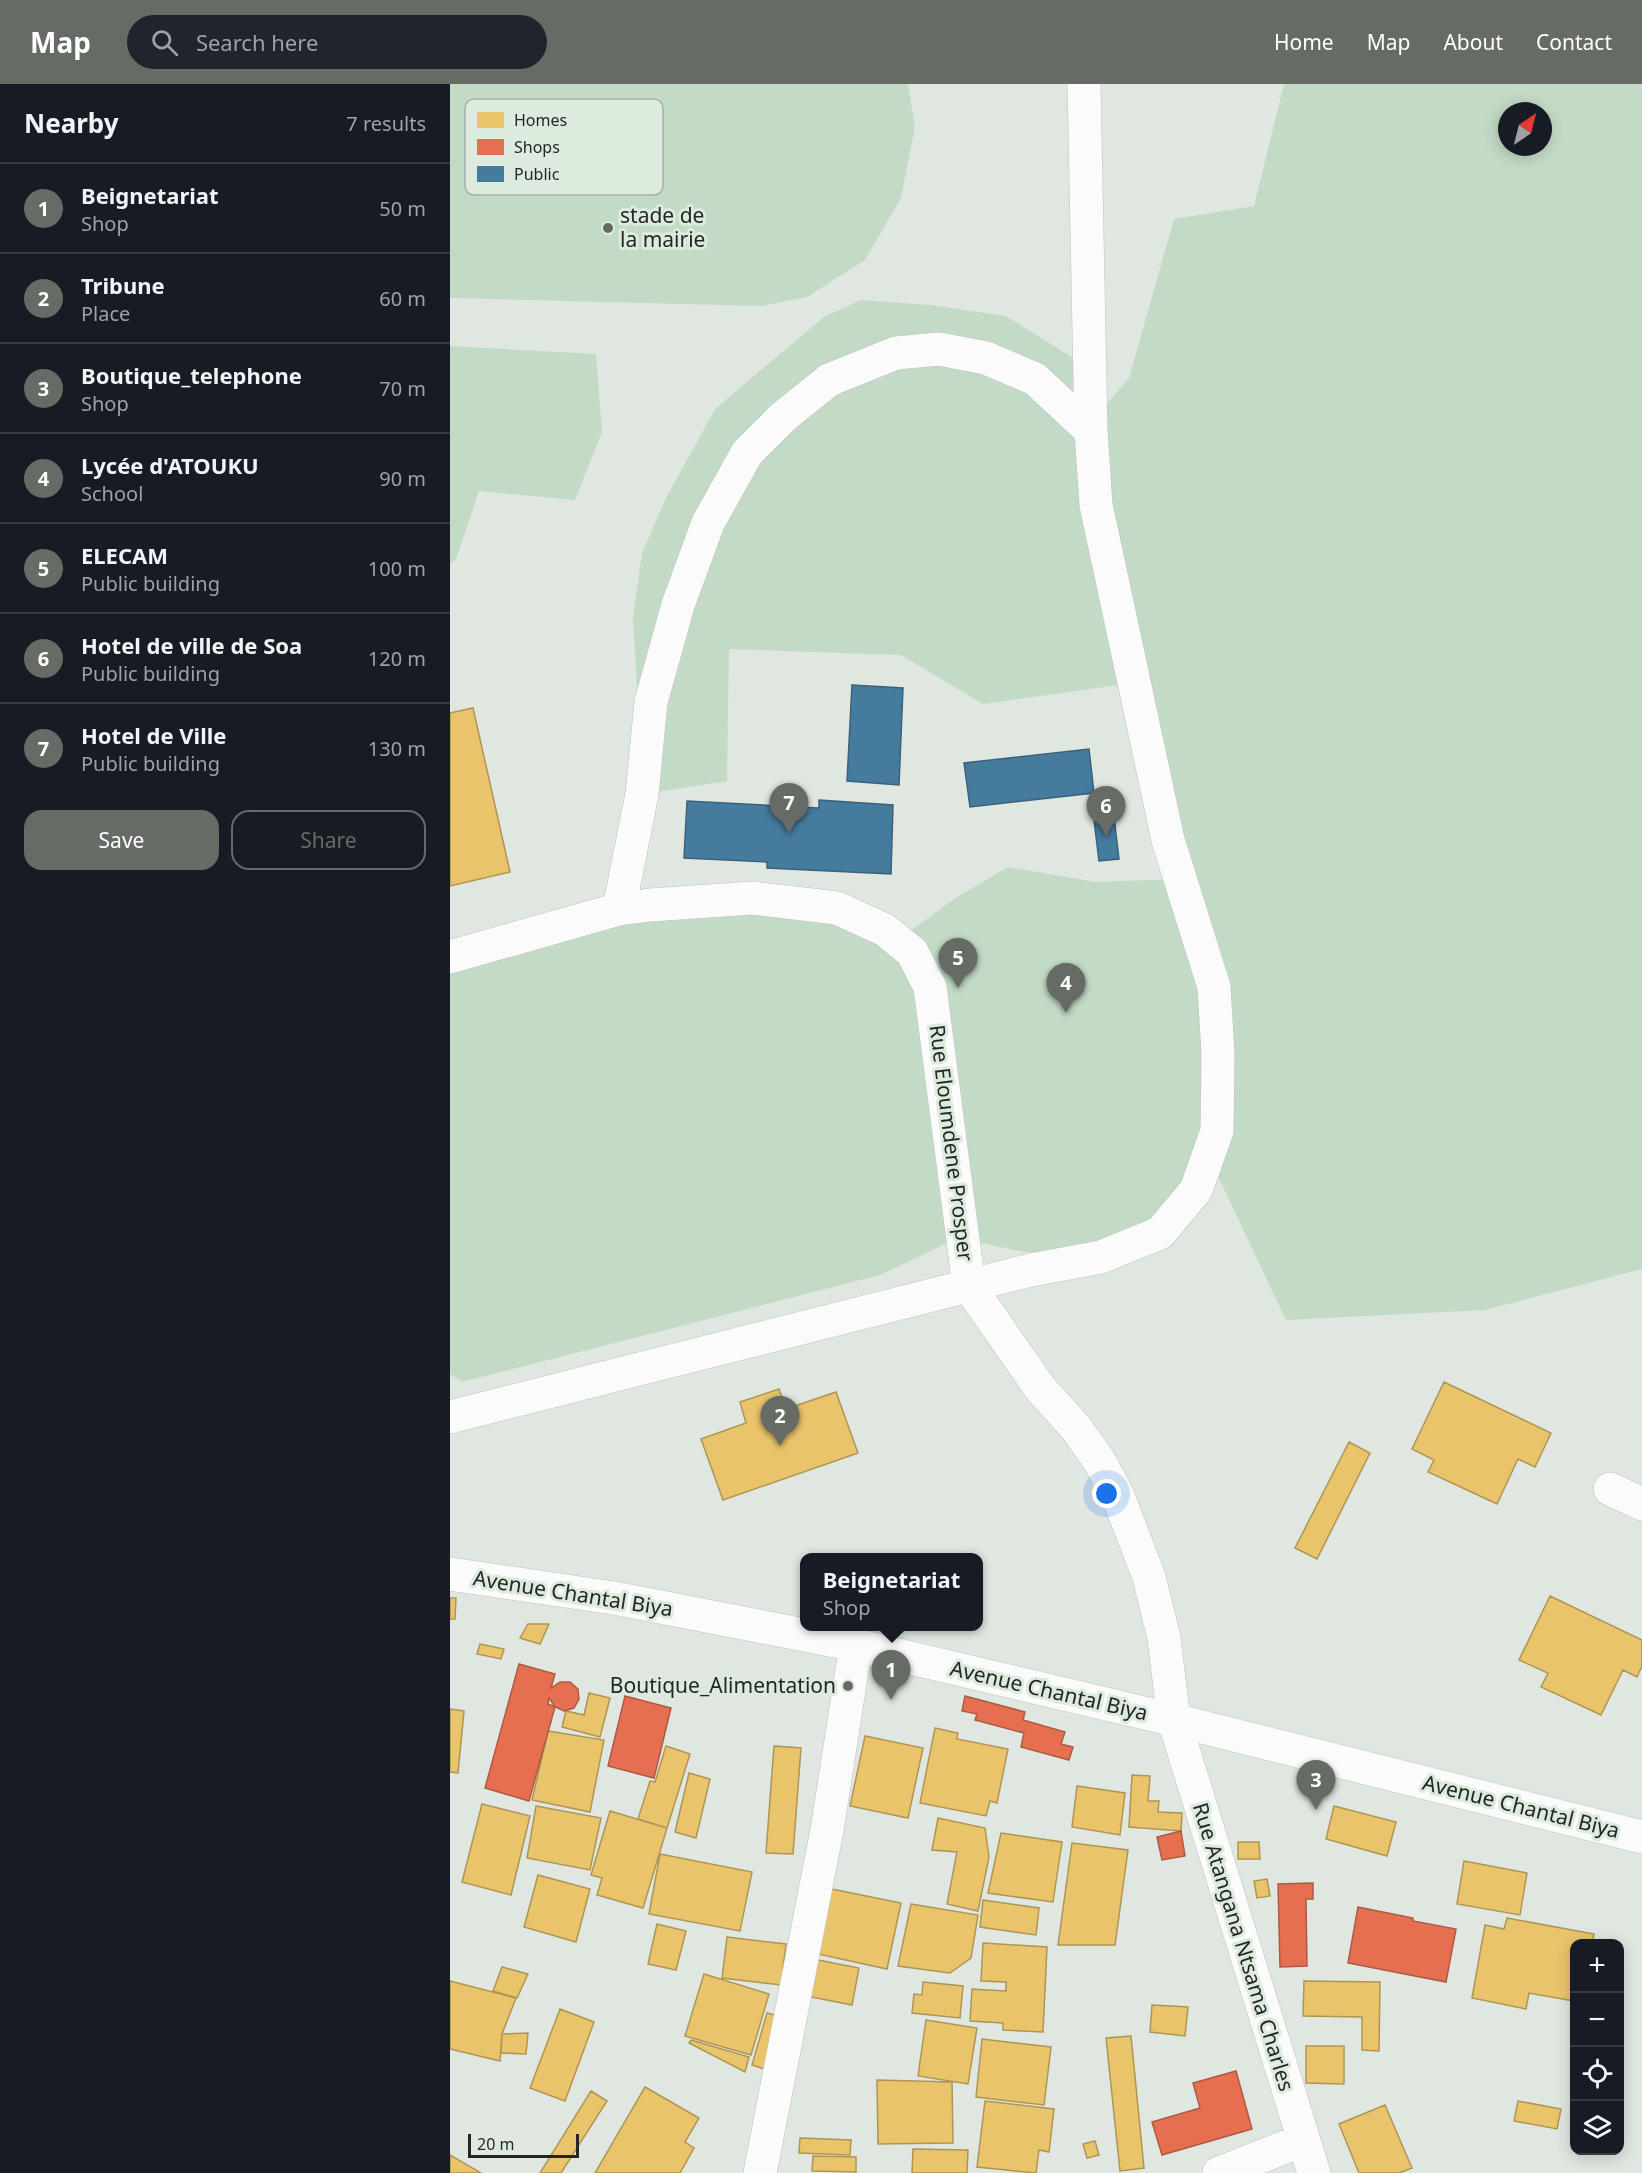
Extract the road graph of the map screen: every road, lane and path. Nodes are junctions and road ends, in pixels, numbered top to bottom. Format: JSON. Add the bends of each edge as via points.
{"nodes":[{"id":1,"x":1084,"y":84,"type":"edge"},
{"id":2,"x":1091,"y":431,"type":"junction"},
{"id":3,"x":619,"y":909,"type":"junction"},
{"id":4,"x":450,"y":957,"type":"edge"},
{"id":5,"x":969,"y":1286,"type":"junction"},
{"id":6,"x":450,"y":1417,"type":"edge"},
{"id":7,"x":1610,"y":1489,"type":"dead end"},
{"id":8,"x":1642,"y":1504,"type":"edge"},
{"id":9,"x":450,"y":1574,"type":"edge"},
{"id":10,"x":856,"y":1646,"type":"junction"},
{"id":11,"x":1174,"y":1720,"type":"junction"},
{"id":12,"x":1642,"y":1838,"type":"edge"},
{"id":13,"x":1303,"y":2140,"type":"junction"},
{"id":14,"x":760,"y":2173,"type":"edge"},
{"id":15,"x":1219,"y":2173,"type":"edge"},
{"id":16,"x":1314,"y":2173,"type":"edge"}],
"edges":[{"from":1,"to":2,"type":"street"},
{"from":2,"to":3,"type":"street","via":[[1035,380],[986,358],[939,350],[896,353],[829,380],[747,453],[708,523],[678,605],[651,702],[642,794]]},
{"from":2,"to":5,"type":"street","via":[[1096,506],[1168,840],[1214,987],[1217,1131],[1196,1190],[1160,1233],[1101,1257]]},
{"from":3,"to":4,"type":"street","name":"Rue Eloumdene Prosper"},
{"from":3,"to":5,"type":"street","name":"Rue Eloumdene Prosper","via":[[753,898],[837,908],[885,930],[912,952],[930,987]]},
{"from":5,"to":6,"type":"street","name":"Rue Eloumdene Prosper"},
{"from":5,"to":11,"type":"street","name":"Rue Atangana Ntsama Charles","via":[[1040,1388],[1076,1428],[1118,1496],[1149,1577],[1164,1638]]},
{"from":7,"to":8,"type":"street"},
{"from":9,"to":10,"type":"street","name":"Avenue Chantal Biya","via":[[614,1598]]},
{"from":10,"to":11,"type":"street","name":"Avenue Chantal Biya"},
{"from":10,"to":14,"type":"street","via":[[826,1830]]},
{"from":11,"to":12,"type":"street","name":"Avenue Chantal Biya"},
{"from":11,"to":13,"type":"street","name":"Rue Atangana Ntsama Charles"},
{"from":13,"to":15,"type":"street"},
{"from":13,"to":16,"type":"street","name":"Rue Atangana Ntsama Charles"}]}
